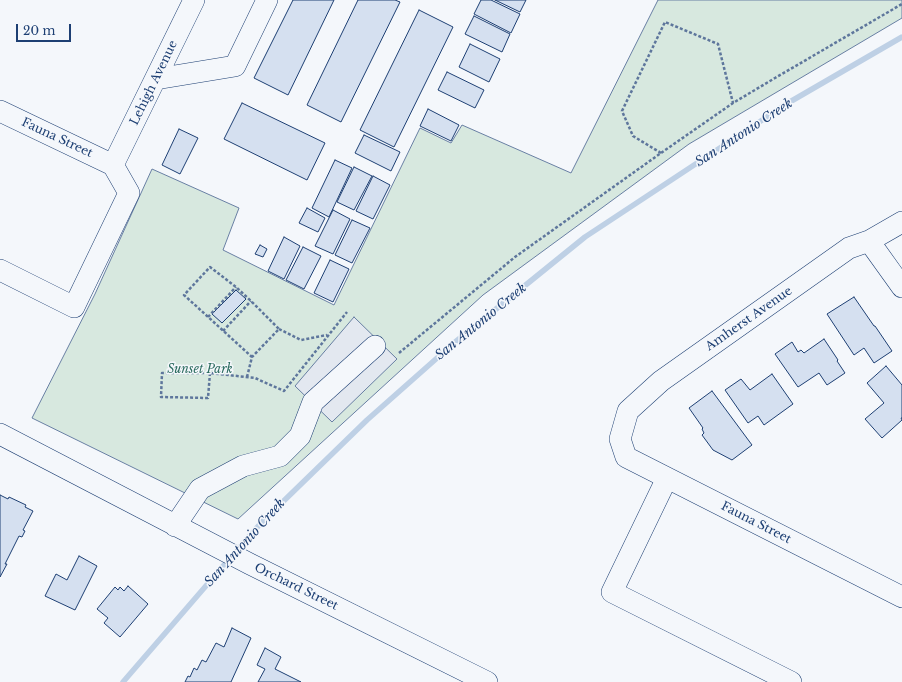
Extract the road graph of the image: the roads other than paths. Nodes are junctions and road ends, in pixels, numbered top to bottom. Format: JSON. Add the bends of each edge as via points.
{"nodes":[{"id":1,"x":194,"y":0,"type":"edge"},
{"id":2,"x":267,"y":0,"type":"edge"},
{"id":3,"x":156,"y":79,"type":"junction"},
{"id":4,"x":0,"y":111,"type":"edge"},
{"id":5,"x":113,"y":165,"type":"junction"},
{"id":6,"x":902,"y":222,"type":"edge"},
{"id":7,"x":869,"y":241,"type":"junction"},
{"id":8,"x":0,"y":270,"type":"edge"},
{"id":9,"x":902,"y":287,"type":"edge"},
{"id":10,"x":375,"y":346,"type":"dead end"},
{"id":11,"x":0,"y":434,"type":"edge"},
{"id":12,"x":620,"y":439,"type":"joint"},
{"id":13,"x":667,"y":478,"type":"junction"},
{"id":14,"x":175,"y":526,"type":"junction"},
{"id":15,"x":902,"y":597,"type":"edge"},
{"id":16,"x":487,"y":682,"type":"edge"},
{"id":17,"x":791,"y":682,"type":"edge"}],
"edges":[{"from":1,"to":3,"type":"street","name":"Lehigh Avenue"},
{"from":2,"to":3,"type":"street","via":[[235,66]]},
{"from":3,"to":5,"type":"street","name":"Lehigh Avenue"},
{"from":4,"to":5,"type":"street","name":"Fauna Street"},
{"from":5,"to":8,"type":"street","via":[[129,193],[74,307]]},
{"from":6,"to":7,"type":"street","name":"Amherst Avenue"},
{"from":7,"to":9,"type":"street"},
{"from":7,"to":12,"type":"street","name":"Amherst Avenue","via":[[849,248],[661,381],[628,410]]},
{"from":10,"to":14,"type":"street","via":[[313,402],[300,436],[280,456],[243,466],[200,489]]},
{"from":11,"to":14,"type":"street","name":"Orchard Street"},
{"from":12,"to":13,"type":"street","name":"Fauna Street","via":[[626,457]]},
{"from":13,"to":15,"type":"street","name":"Fauna Street"},
{"from":13,"to":17,"type":"street","via":[[612,592]]},
{"from":14,"to":16,"type":"street","name":"Orchard Street"}]}
